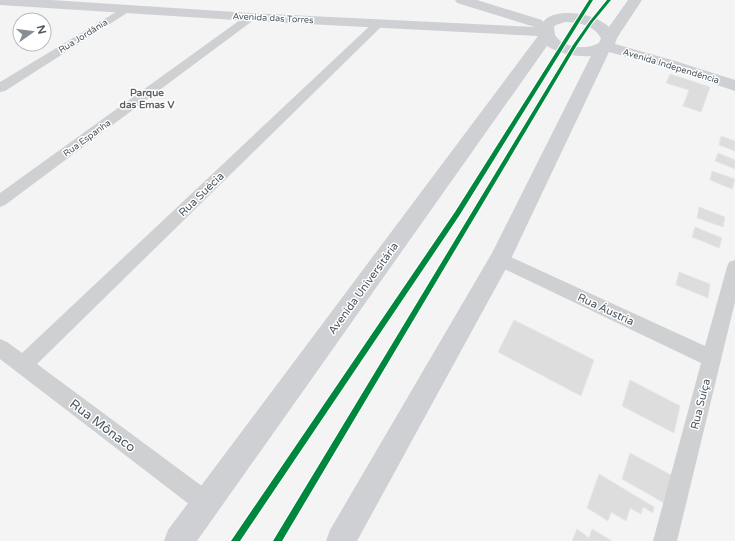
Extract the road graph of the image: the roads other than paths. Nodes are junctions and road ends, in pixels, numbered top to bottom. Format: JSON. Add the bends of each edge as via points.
{"nodes":[{"id":1,"x":462,"y":0,"type":"edge"},
{"id":2,"x":635,"y":0,"type":"edge"},
{"id":3,"x":2,"y":3,"type":"edge"},
{"id":4,"x":564,"y":6,"type":"dead end"},
{"id":5,"x":126,"y":9,"type":"junction"},
{"id":6,"x":251,"y":17,"type":"junction"},
{"id":7,"x":379,"y":23,"type":"junction"},
{"id":8,"x":548,"y":29,"type":"junction"},
{"id":9,"x":606,"y":44,"type":"junction"},
{"id":10,"x":735,"y":86,"type":"edge"},
{"id":11,"x":0,"y":88,"type":"edge"},
{"id":12,"x":0,"y":202,"type":"edge"},
{"id":13,"x":500,"y":259,"type":"junction"},
{"id":14,"x":735,"y":267,"type":"edge"},
{"id":15,"x":0,"y":348,"type":"edge"},
{"id":16,"x":712,"y":359,"type":"junction"},
{"id":17,"x":24,"y":365,"type":"junction"},
{"id":18,"x":206,"y":503,"type":"junction"},
{"id":19,"x":179,"y":541,"type":"edge"},
{"id":20,"x":341,"y":541,"type":"edge"},
{"id":21,"x":665,"y":541,"type":"edge"}],
"edges":[{"from":1,"to":8,"type":"main road"},
{"from":2,"to":9,"type":"main road"},
{"from":3,"to":5,"type":"main road","name":"Avenida das Torres"},
{"from":4,"to":8,"type":"main road","name":"Avenida Universitária"},
{"from":5,"to":6,"type":"main road","name":"Avenida das Torres"},
{"from":5,"to":11,"type":"street","name":"Rua Jordânia"},
{"from":6,"to":7,"type":"main road","name":"Avenida das Torres"},
{"from":6,"to":12,"type":"street","name":"Rua Espanha"},
{"from":7,"to":8,"type":"main road","name":"Avenida das Torres"},
{"from":7,"to":17,"type":"street","name":"Rua Suécia"},
{"from":8,"to":9,"type":"main road","via":[[554,44],[573,52],[589,52]]},
{"from":8,"to":9,"type":"main road","via":[[564,18],[582,19],[604,29]]},
{"from":8,"to":18,"type":"main road","name":"Avenida Universitária"},
{"from":9,"to":10,"type":"main road","name":"Avenida Independência"},
{"from":9,"to":13,"type":"main road"},
{"from":13,"to":16,"type":"street","name":"Rua Áustria"},
{"from":13,"to":20,"type":"main road"},
{"from":14,"to":16,"type":"street","name":"Rua Suíça"},
{"from":15,"to":17,"type":"street","name":"Rua Mônaco"},
{"from":16,"to":21,"type":"street","name":"Rua Suíça"},
{"from":17,"to":18,"type":"street","name":"Rua Mônaco"},
{"from":18,"to":19,"type":"main road","name":"Avenida Universitária"}]}
